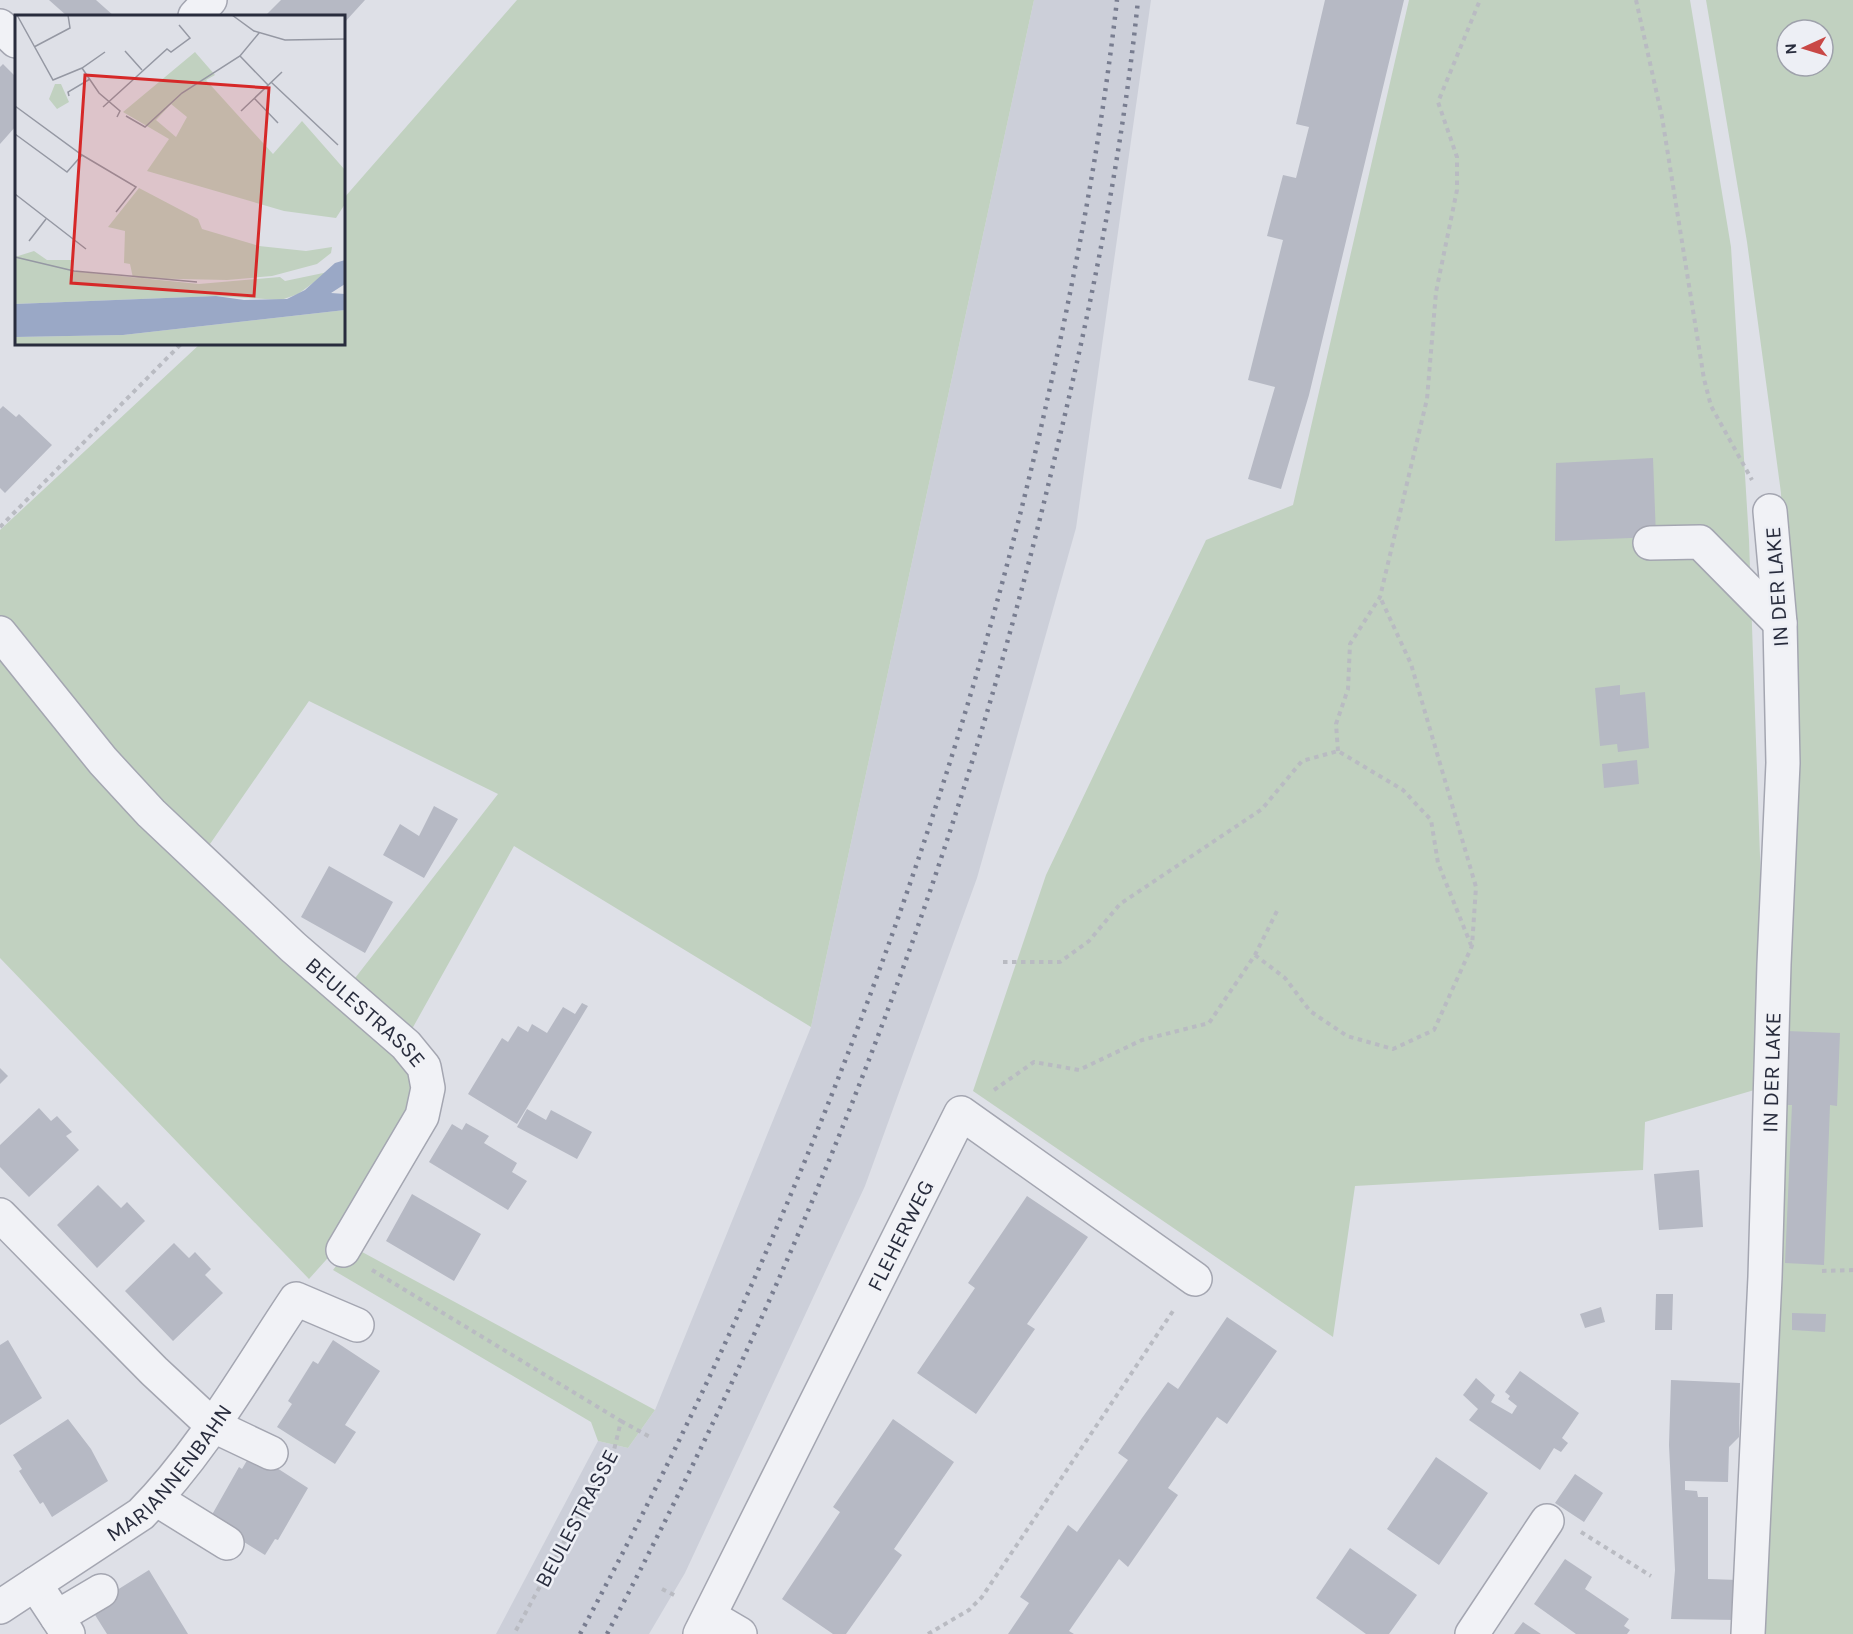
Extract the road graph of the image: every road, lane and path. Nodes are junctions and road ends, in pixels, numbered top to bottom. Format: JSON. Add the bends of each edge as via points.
{"nodes":[{"id":1,"x":210,"y":0,"type":"edge"},
{"id":2,"x":1480,"y":0,"type":"edge"},
{"id":3,"x":1636,"y":0,"type":"edge"},
{"id":4,"x":196,"y":15,"type":"edge"},
{"id":5,"x":0,"y":26,"type":"edge"},
{"id":6,"x":15,"y":40,"type":"edge"},
{"id":7,"x":180,"y":345,"type":"edge"},
{"id":8,"x":1770,"y":511,"type":"joint"},
{"id":9,"x":0,"y":527,"type":"edge"},
{"id":10,"x":1650,"y":543,"type":"dead end"},
{"id":11,"x":1380,"y":597,"type":"junction"},
{"id":12,"x":1780,"y":623,"type":"junction"},
{"id":13,"x":0,"y":633,"type":"edge"},
{"id":14,"x":1338,"y":751,"type":"junction"},
{"id":15,"x":1277,"y":910,"type":"dead end"},
{"id":16,"x":1472,"y":946,"type":"junction"},
{"id":17,"x":1255,"y":956,"type":"junction"},
{"id":18,"x":1003,"y":962,"type":"dead end"},
{"id":19,"x":961,"y":1113,"type":"junction"},
{"id":20,"x":0,"y":1215,"type":"edge"},
{"id":21,"x":343,"y":1250,"type":"joint"},
{"id":22,"x":1853,"y":1270,"type":"edge"},
{"id":23,"x":1822,"y":1271,"type":"dead end"},
{"id":24,"x":1195,"y":1279,"type":"joint"},
{"id":25,"x":357,"y":1325,"type":"dead end"},
{"id":26,"x":621,"y":1421,"type":"junction"},
{"id":27,"x":212,"y":1425,"type":"junction"},
{"id":28,"x":650,"y":1437,"type":"dead end"},
{"id":29,"x":271,"y":1453,"type":"dead end"},
{"id":30,"x":156,"y":1499,"type":"junction"},
{"id":31,"x":1547,"y":1521,"type":"joint"},
{"id":32,"x":227,"y":1543,"type":"dead end"},
{"id":33,"x":1651,"y":1576,"type":"dead end"},
{"id":34,"x":35,"y":1584,"type":"junction"},
{"id":35,"x":663,"y":1589,"type":"dead end"},
{"id":36,"x":101,"y":1591,"type":"dead end"},
{"id":37,"x":682,"y":1600,"type":"dead end"},
{"id":38,"x":0,"y":1607,"type":"edge"},
{"id":39,"x":706,"y":1625,"type":"edge"},
{"id":40,"x":63,"y":1626,"type":"edge"},
{"id":41,"x":514,"y":1634,"type":"edge"},
{"id":42,"x":740,"y":1634,"type":"edge"},
{"id":43,"x":928,"y":1634,"type":"edge"},
{"id":44,"x":1472,"y":1634,"type":"edge"},
{"id":45,"x":1748,"y":1634,"type":"edge"}],
"edges":[{"from":1,"to":4,"type":"street"},
{"from":2,"to":11,"type":"path","via":[[1438,102],[1457,157],[1457,190],[1436,292],[1427,399]]},
{"from":3,"to":8,"type":"path","via":[[1662,117],[1709,397],[1726,436]]},
{"from":5,"to":6,"type":"street"},
{"from":7,"to":9,"type":"path"},
{"from":8,"to":12,"type":"street","name":"IN DER LAKE"},
{"from":10,"to":12,"type":"street","via":[[1701,542]]},
{"from":11,"to":14,"type":"path","via":[[1350,644],[1348,689],[1336,724]]},
{"from":11,"to":16,"type":"path","via":[[1411,664],[1476,887]]},
{"from":12,"to":45,"type":"street","name":"IN DER LAKE","via":[[1783,763]]},
{"from":13,"to":21,"type":"street","name":"BEULESTRASSE","via":[[103,761],[151,813],[293,947],[406,1045],[424,1067],[429,1088],[422,1116]]},
{"from":14,"to":16,"type":"path","via":[[1403,790],[1431,820],[1438,862]]},
{"from":14,"to":18,"type":"path","via":[[1302,761],[1262,809],[1120,904],[1089,941],[1060,962]]},
{"from":15,"to":17,"type":"path"},
{"from":16,"to":17,"type":"path","via":[[1434,1030],[1393,1048],[1347,1036],[1310,1011],[1285,978]]},
{"from":17,"to":19,"type":"path","via":[[1209,1023],[1142,1040],[1079,1070],[1034,1062]]},
{"from":19,"to":24,"type":"street"},
{"from":19,"to":39,"type":"street","name":"FLEHERWEG"},
{"from":20,"to":27,"type":"street"},
{"from":21,"to":26,"type":"path","name":"BEULESTRASSE"},
{"from":22,"to":23,"type":"path"},
{"from":24,"to":43,"type":"path","via":[[982,1597],[969,1610]]},
{"from":25,"to":27,"type":"street","name":"MARIANNENBAHN","via":[[296,1299]]},
{"from":26,"to":28,"type":"path"},
{"from":26,"to":41,"type":"path","name":"BEULESTRASSE","via":[[614,1450]]},
{"from":27,"to":29,"type":"street"},
{"from":27,"to":30,"type":"street","name":"MARIANNENBAHN"},
{"from":30,"to":32,"type":"street"},
{"from":30,"to":34,"type":"street","name":"MARIANNENBAHN","via":[[141,1514]]},
{"from":31,"to":33,"type":"path","via":[[1552,1512]]},
{"from":31,"to":44,"type":"street"},
{"from":34,"to":38,"type":"street","name":"MARIANNENBAHN"},
{"from":34,"to":40,"type":"street"},
{"from":35,"to":37,"type":"path"},
{"from":36,"to":40,"type":"street"},
{"from":39,"to":42,"type":"street","name":"FLEHERWEG"}]}
